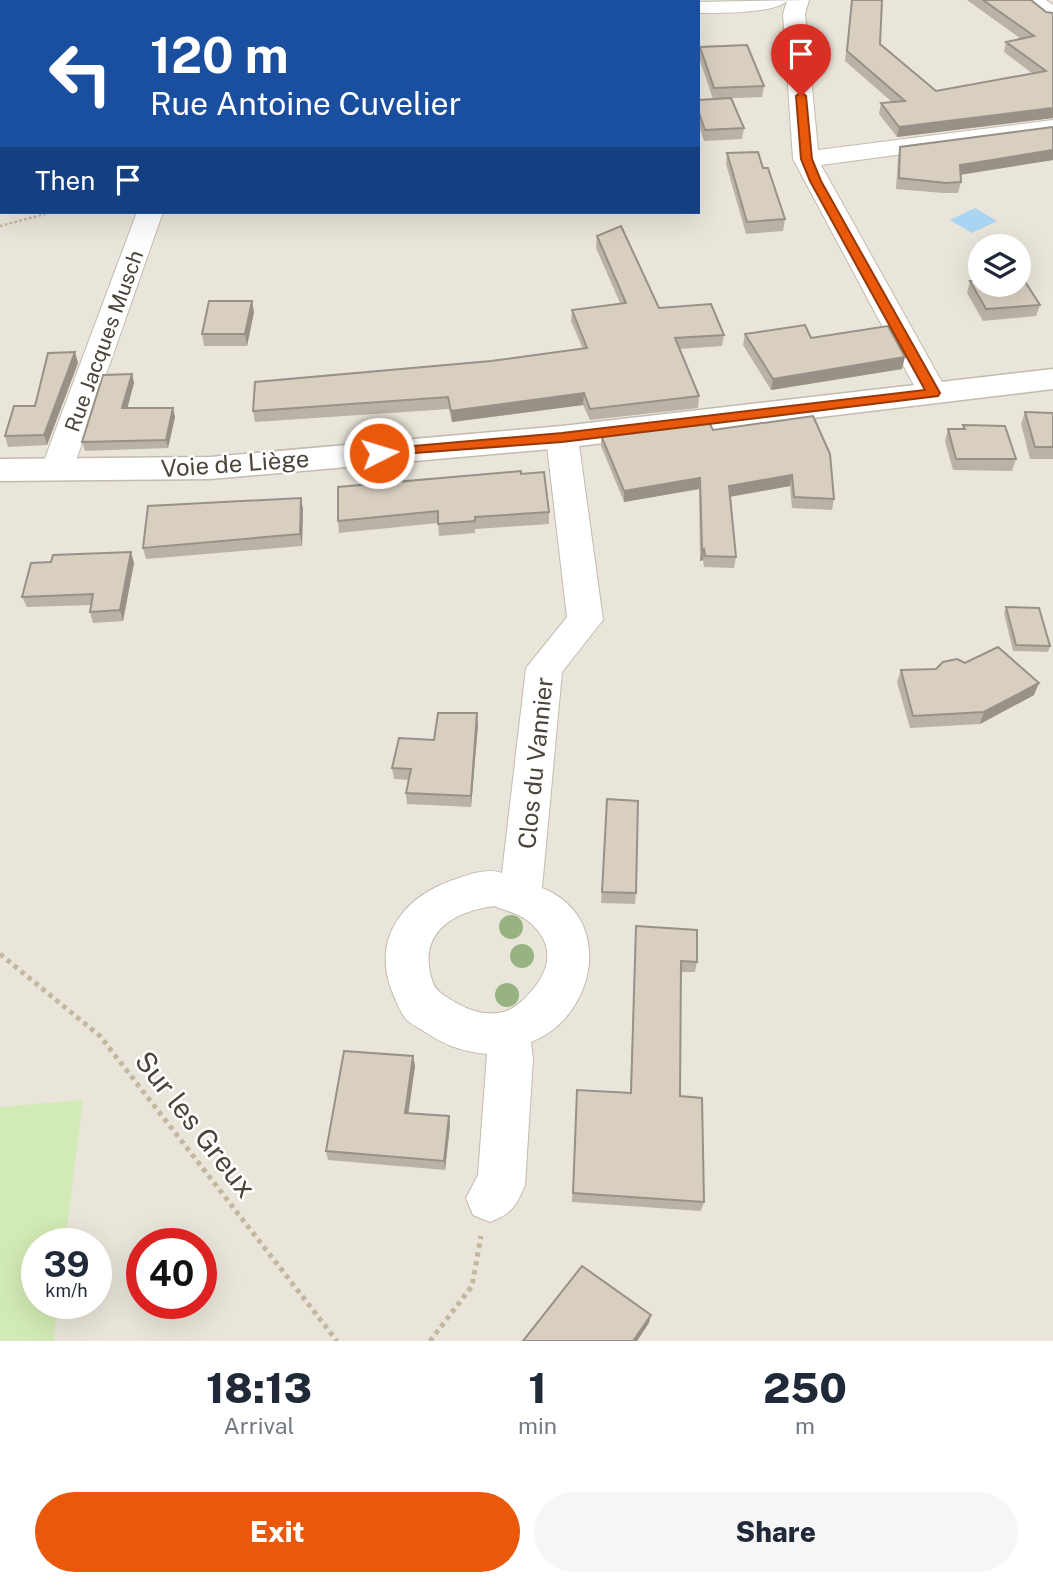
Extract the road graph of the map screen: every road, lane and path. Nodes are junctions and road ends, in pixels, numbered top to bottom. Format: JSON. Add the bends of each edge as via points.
{"nodes":[{"id":1,"x":777,"y":0,"type":"edge"},
{"id":2,"x":798,"y":0,"type":"edge"},
{"id":3,"x":1032,"y":0,"type":"edge"},
{"id":4,"x":700,"y":7,"type":"edge"},
{"id":5,"x":1053,"y":15,"type":"edge"},
{"id":6,"x":1053,"y":127,"type":"edge"},
{"id":7,"x":806,"y":159,"type":"junction"},
{"id":8,"x":45,"y":214,"type":"edge"},
{"id":9,"x":149,"y":214,"type":"edge"},
{"id":10,"x":0,"y":226,"type":"edge"},
{"id":11,"x":1053,"y":379,"type":"edge"},
{"id":12,"x":933,"y":393,"type":"junction"},
{"id":13,"x":562,"y":437,"type":"junction"},
{"id":14,"x":57,"y":469,"type":"junction"},
{"id":15,"x":0,"y":470,"type":"edge"},
{"id":16,"x":521,"y":894,"type":"junction"},
{"id":17,"x":0,"y":954,"type":"edge"},
{"id":18,"x":507,"y":1032,"type":"junction"},
{"id":19,"x":490,"y":1198,"type":"joint"},
{"id":20,"x":337,"y":1341,"type":"edge"},
{"id":21,"x":430,"y":1341,"type":"edge"}],
"edges":[{"from":1,"to":4,"type":"street"},
{"from":2,"to":7,"type":"street","via":[[794,14]]},
{"from":3,"to":5,"type":"street"},
{"from":6,"to":7,"type":"street"},
{"from":7,"to":12,"type":"street"},
{"from":8,"to":10,"type":"path"},
{"from":9,"to":14,"type":"street","name":"Rue Jacques Musch"},
{"from":11,"to":12,"type":"street","name":"Voie de Liège"},
{"from":12,"to":13,"type":"street","name":"Voie de Liège"},
{"from":13,"to":14,"type":"street","name":"Voie de Liège","via":[[209,468]]},
{"from":13,"to":16,"type":"street","name":"Clos du Vannier","via":[[584,620],[544,668]]},
{"from":14,"to":15,"type":"street","name":"Voie de Liège"},
{"from":16,"to":18,"type":"street","via":[[554,917],[564,931],[570,955],[568,976],[545,1013]]},
{"from":16,"to":18,"type":"street","via":[[495,888],[450,897],[416,926],[408,945],[406,970],[419,1003],[440,1022],[460,1031]]},
{"from":17,"to":20,"type":"path","name":"Sur les Greux","via":[[100,1036]]},
{"from":18,"to":19,"type":"street","via":[[510,1059],[501,1185]]},
{"from":19,"to":21,"type":"path","via":[[472,1286]]}]}
